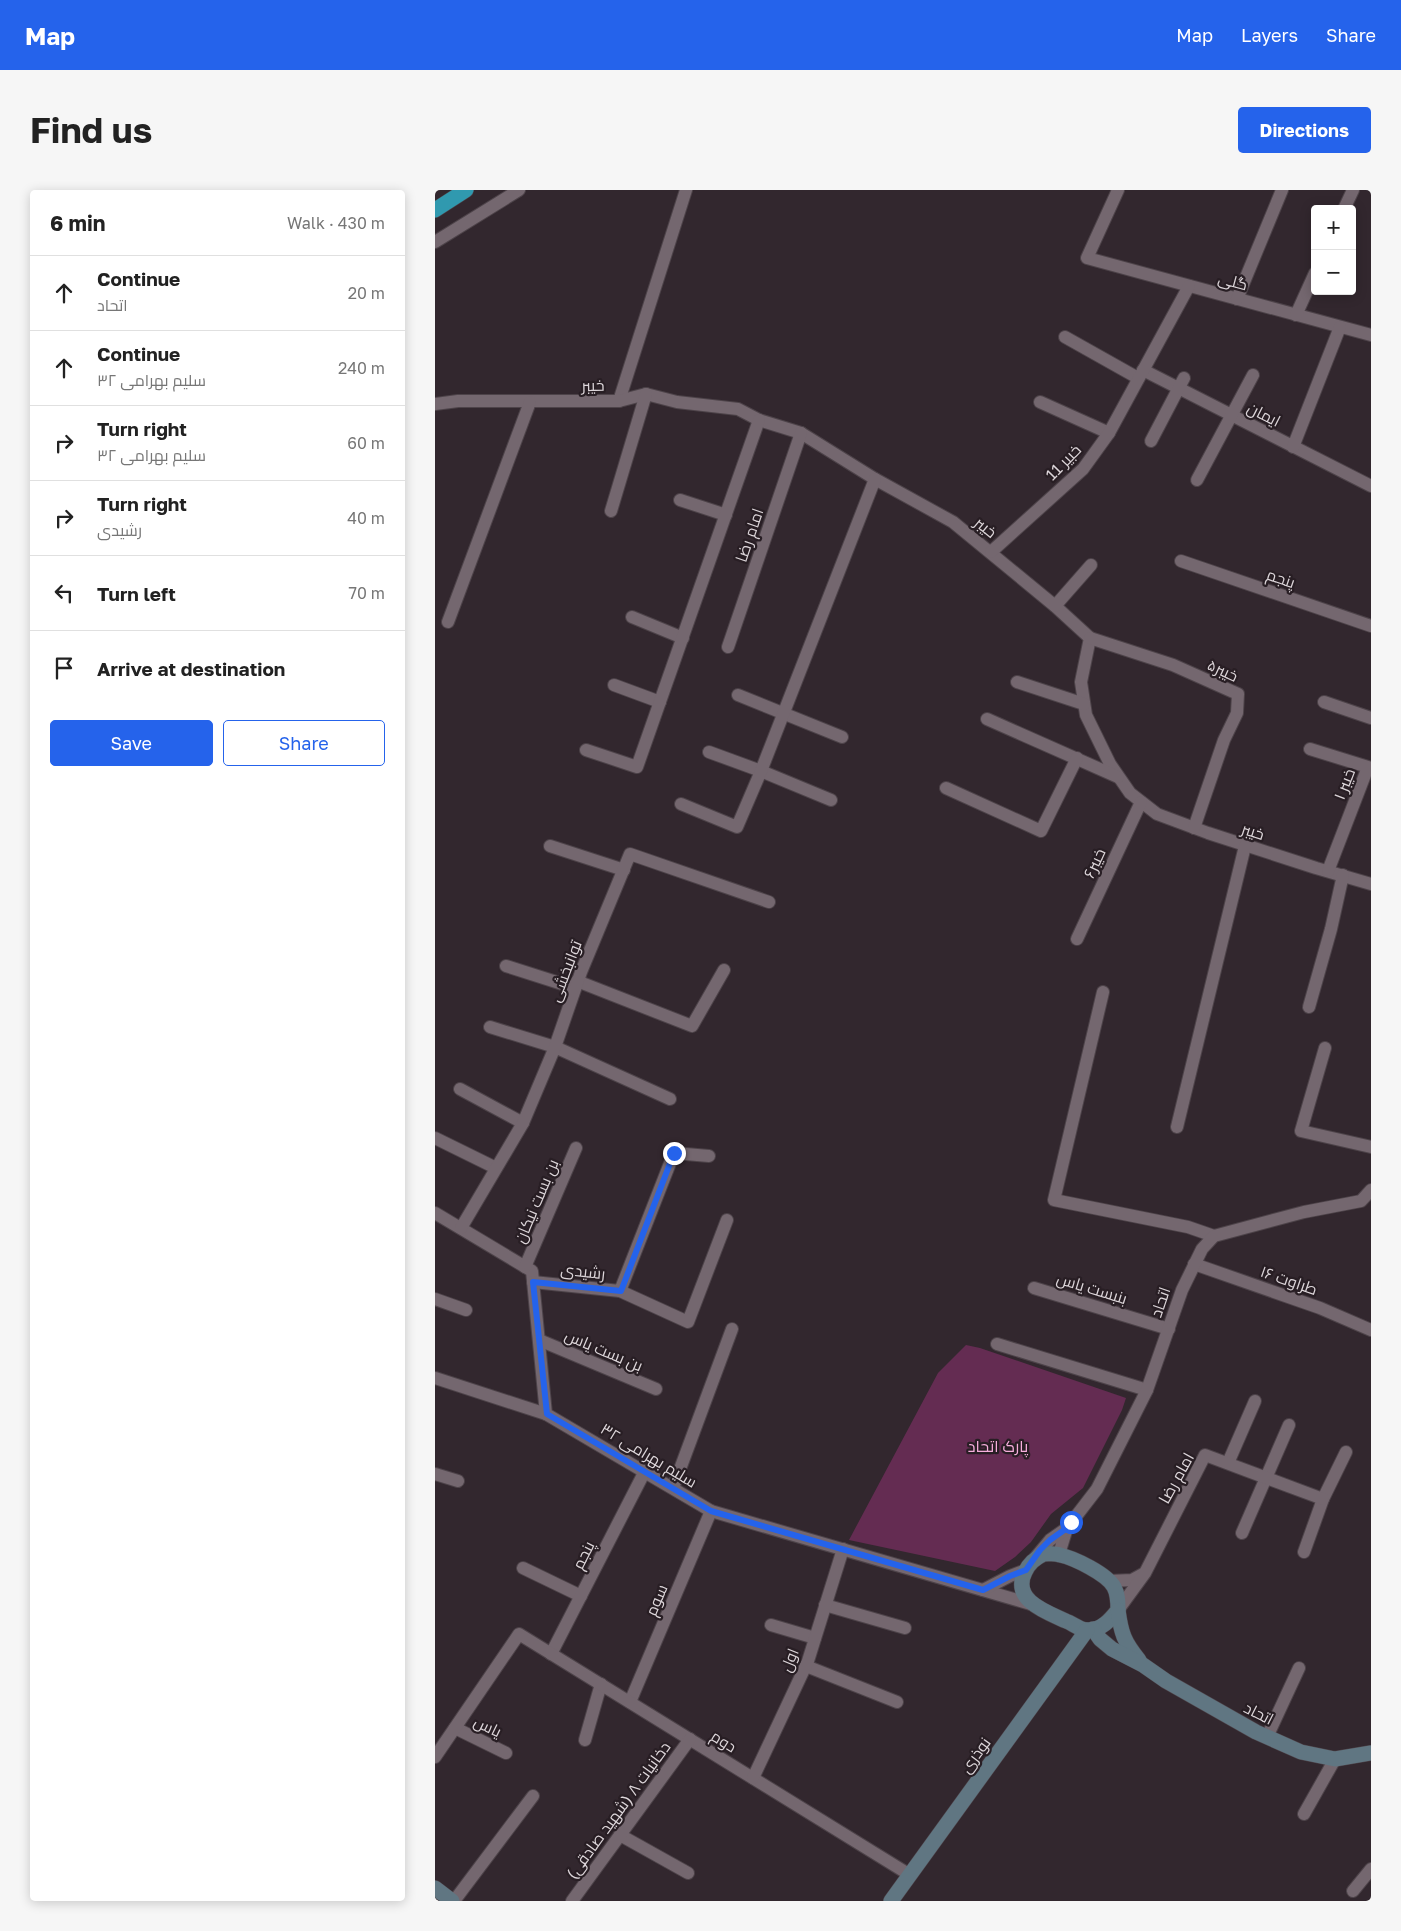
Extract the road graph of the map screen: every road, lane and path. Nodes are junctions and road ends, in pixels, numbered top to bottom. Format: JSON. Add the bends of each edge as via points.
{"nodes":[{"id":1,"x":466,"y":190,"type":"edge"},
{"id":2,"x":519,"y":190,"type":"edge"},
{"id":3,"x":686,"y":190,"type":"edge"},
{"id":4,"x":1118,"y":190,"type":"edge"},
{"id":5,"x":1283,"y":190,"type":"edge"},
{"id":6,"x":1353,"y":190,"type":"edge"},
{"id":7,"x":1346,"y":205,"type":"edge"},
{"id":8,"x":435,"y":210,"type":"edge"},
{"id":9,"x":435,"y":242,"type":"edge"},
{"id":10,"x":1311,"y":282,"type":"edge"},
{"id":11,"x":1189,"y":286,"type":"junction"},
{"id":12,"x":1237,"y":299,"type":"junction"},
{"id":13,"x":1296,"y":315,"type":"junction"},
{"id":14,"x":1340,"y":326,"type":"junction"},
{"id":15,"x":1371,"y":335,"type":"edge"},
{"id":16,"x":1065,"y":337,"type":"dead end"},
{"id":17,"x":1141,"y":374,"type":"junction"},
{"id":18,"x":1253,"y":375,"type":"dead end"},
{"id":19,"x":1181,"y":383,"type":"junction"},
{"id":20,"x":646,"y":394,"type":"junction"},
{"id":21,"x":619,"y":401,"type":"junction"},
{"id":22,"x":530,"y":402,"type":"junction"},
{"id":23,"x":1040,"y":402,"type":"dead end"},
{"id":24,"x":435,"y":404,"type":"edge"},
{"id":25,"x":1231,"y":415,"type":"junction"},
{"id":26,"x":759,"y":420,"type":"junction"},
{"id":27,"x":801,"y":433,"type":"junction"},
{"id":28,"x":1109,"y":433,"type":"junction"},
{"id":29,"x":1151,"y":441,"type":"dead end"},
{"id":30,"x":1293,"y":447,"type":"junction"},
{"id":31,"x":875,"y":479,"type":"junction"},
{"id":32,"x":1197,"y":480,"type":"dead end"},
{"id":33,"x":1371,"y":486,"type":"edge"},
{"id":34,"x":680,"y":500,"type":"dead end"},
{"id":35,"x":611,"y":511,"type":"dead end"},
{"id":36,"x":726,"y":515,"type":"junction"},
{"id":37,"x":991,"y":552,"type":"junction"},
{"id":38,"x":1181,"y":561,"type":"dead end"},
{"id":39,"x":1091,"y":565,"type":"dead end"},
{"id":40,"x":1055,"y":606,"type":"junction"},
{"id":41,"x":632,"y":617,"type":"dead end"},
{"id":42,"x":448,"y":622,"type":"dead end"},
{"id":43,"x":1371,"y":626,"type":"edge"},
{"id":44,"x":683,"y":638,"type":"junction"},
{"id":45,"x":1090,"y":638,"type":"junction"},
{"id":46,"x":728,"y":647,"type":"dead end"},
{"id":47,"x":1017,"y":682,"type":"dead end"},
{"id":48,"x":614,"y":684,"type":"dead end"},
{"id":49,"x":738,"y":695,"type":"dead end"},
{"id":50,"x":660,"y":702,"type":"junction"},
{"id":51,"x":1324,"y":702,"type":"dead end"},
{"id":52,"x":1084,"y":704,"type":"junction"},
{"id":53,"x":784,"y":712,"type":"junction"},
{"id":54,"x":987,"y":718,"type":"dead end"},
{"id":55,"x":1371,"y":718,"type":"edge"},
{"id":56,"x":843,"y":737,"type":"dead end"},
{"id":57,"x":1310,"y":749,"type":"dead end"},
{"id":58,"x":586,"y":750,"type":"dead end"},
{"id":59,"x":709,"y":752,"type":"dead end"},
{"id":60,"x":1077,"y":758,"type":"junction"},
{"id":61,"x":761,"y":771,"type":"junction"},
{"id":62,"x":1118,"y":777,"type":"junction"},
{"id":63,"x":946,"y":788,"type":"dead end"},
{"id":64,"x":831,"y":800,"type":"dead end"},
{"id":65,"x":1141,"y":802,"type":"junction"},
{"id":66,"x":681,"y":804,"type":"dead end"},
{"id":67,"x":1194,"y":828,"type":"junction"},
{"id":68,"x":549,"y":846,"type":"dead end"},
{"id":69,"x":1245,"y":846,"type":"junction"},
{"id":70,"x":624,"y":870,"type":"junction"},
{"id":71,"x":1328,"y":871,"type":"junction"},
{"id":72,"x":1343,"y":875,"type":"junction"},
{"id":73,"x":1371,"y":884,"type":"edge"},
{"id":74,"x":769,"y":902,"type":"dead end"},
{"id":75,"x":1077,"y":939,"type":"dead end"},
{"id":76,"x":505,"y":966,"type":"dead end"},
{"id":77,"x":724,"y":970,"type":"dead end"},
{"id":78,"x":576,"y":984,"type":"junction"},
{"id":79,"x":1103,"y":992,"type":"dead end"},
{"id":80,"x":1309,"y":1008,"type":"dead end"},
{"id":81,"x":490,"y":1027,"type":"dead end"},
{"id":82,"x":555,"y":1047,"type":"junction"},
{"id":83,"x":1325,"y":1048,"type":"dead end"},
{"id":84,"x":460,"y":1089,"type":"dead end"},
{"id":85,"x":670,"y":1099,"type":"dead end"},
{"id":86,"x":523,"y":1123,"type":"junction"},
{"id":87,"x":1177,"y":1126,"type":"dead end"},
{"id":88,"x":435,"y":1138,"type":"edge"},
{"id":89,"x":1371,"y":1147,"type":"edge"},
{"id":90,"x":576,"y":1148,"type":"dead end"},
{"id":91,"x":709,"y":1156,"type":"dead end"},
{"id":92,"x":496,"y":1168,"type":"junction"},
{"id":93,"x":1371,"y":1190,"type":"edge"},
{"id":94,"x":1366,"y":1203,"type":"edge"},
{"id":95,"x":435,"y":1213,"type":"edge"},
{"id":96,"x":727,"y":1220,"type":"dead end"},
{"id":97,"x":461,"y":1228,"type":"junction"},
{"id":98,"x":1214,"y":1236,"type":"junction"},
{"id":99,"x":1194,"y":1264,"type":"junction"},
{"id":100,"x":525,"y":1267,"type":"junction"},
{"id":101,"x":533,"y":1282,"type":"junction"},
{"id":102,"x":1034,"y":1288,"type":"dead end"},
{"id":103,"x":621,"y":1291,"type":"junction"},
{"id":104,"x":435,"y":1299,"type":"edge"},
{"id":105,"x":466,"y":1310,"type":"dead end"},
{"id":106,"x":732,"y":1328,"type":"dead end"},
{"id":107,"x":1169,"y":1329,"type":"junction"},
{"id":108,"x":1371,"y":1330,"type":"edge"},
{"id":109,"x":539,"y":1340,"type":"junction"},
{"id":110,"x":997,"y":1344,"type":"dead end"},
{"id":111,"x":435,"y":1378,"type":"edge"},
{"id":112,"x":656,"y":1389,"type":"dead end"},
{"id":113,"x":1147,"y":1390,"type":"junction"},
{"id":114,"x":1255,"y":1401,"type":"dead end"},
{"id":115,"x":547,"y":1414,"type":"junction"},
{"id":116,"x":1289,"y":1425,"type":"dead end"},
{"id":117,"x":1345,"y":1452,"type":"dead end"},
{"id":118,"x":1228,"y":1463,"type":"junction"},
{"id":119,"x":645,"y":1471,"type":"junction"},
{"id":120,"x":435,"y":1474,"type":"edge"},
{"id":121,"x":1266,"y":1477,"type":"junction"},
{"id":122,"x":458,"y":1481,"type":"dead end"},
{"id":123,"x":673,"y":1488,"type":"junction"},
{"id":124,"x":1323,"y":1498,"type":"junction"},
{"id":125,"x":711,"y":1511,"type":"junction"},
{"id":126,"x":1067,"y":1528,"type":"junction"},
{"id":127,"x":1242,"y":1533,"type":"dead end"},
{"id":128,"x":843,"y":1549,"type":"junction"},
{"id":129,"x":1303,"y":1552,"type":"dead end"},
{"id":130,"x":1059,"y":1554,"type":"junction"},
{"id":131,"x":1035,"y":1558,"type":"junction"},
{"id":132,"x":523,"y":1568,"type":"dead end"},
{"id":133,"x":1026,"y":1570,"type":"junction"},
{"id":134,"x":1145,"y":1573,"type":"junction"},
{"id":135,"x":1109,"y":1581,"type":"junction"},
{"id":136,"x":983,"y":1590,"type":"junction"},
{"id":137,"x":581,"y":1596,"type":"junction"},
{"id":138,"x":825,"y":1605,"type":"junction"},
{"id":139,"x":1034,"y":1605,"type":"junction"},
{"id":140,"x":1118,"y":1610,"type":"junction"},
{"id":141,"x":771,"y":1625,"type":"dead end"},
{"id":142,"x":905,"y":1628,"type":"dead end"},
{"id":143,"x":1090,"y":1630,"type":"junction"},
{"id":144,"x":815,"y":1638,"type":"junction"},
{"id":145,"x":551,"y":1654,"type":"junction"},
{"id":146,"x":1143,"y":1665,"type":"junction"},
{"id":147,"x":806,"y":1666,"type":"junction"},
{"id":148,"x":1299,"y":1668,"type":"dead end"},
{"id":149,"x":601,"y":1684,"type":"junction"},
{"id":150,"x":630,"y":1702,"type":"junction"},
{"id":151,"x":897,"y":1702,"type":"dead end"},
{"id":152,"x":455,"y":1728,"type":"junction"},
{"id":153,"x":1267,"y":1737,"type":"junction"},
{"id":154,"x":690,"y":1739,"type":"junction"},
{"id":155,"x":585,"y":1740,"type":"dead end"},
{"id":156,"x":506,"y":1753,"type":"dead end"},
{"id":157,"x":1371,"y":1753,"type":"edge"},
{"id":158,"x":435,"y":1758,"type":"edge"},
{"id":159,"x":1335,"y":1759,"type":"junction"},
{"id":160,"x":753,"y":1778,"type":"junction"},
{"id":161,"x":533,"y":1796,"type":"dead end"},
{"id":162,"x":1304,"y":1814,"type":"dead end"},
{"id":163,"x":620,"y":1835,"type":"junction"},
{"id":164,"x":1371,"y":1869,"type":"edge"},
{"id":165,"x":687,"y":1873,"type":"dead end"},
{"id":166,"x":911,"y":1875,"type":"junction"},
{"id":167,"x":435,"y":1888,"type":"edge"},
{"id":168,"x":1353,"y":1891,"type":"dead end"},
{"id":169,"x":453,"y":1901,"type":"edge"},
{"id":170,"x":572,"y":1901,"type":"edge"},
{"id":171,"x":891,"y":1901,"type":"edge"}],
"edges":[{"from":1,"to":8,"type":"highway"},
{"from":2,"to":9,"type":"street"},
{"from":3,"to":21,"type":"street"},
{"from":4,"to":11,"type":"street","name":"گلی","via":[[1087,258]]},
{"from":5,"to":12,"type":"street"},
{"from":6,"to":7,"type":"street"},
{"from":10,"to":13,"type":"street"},
{"from":11,"to":12,"type":"street","name":"گلی"},
{"from":11,"to":17,"type":"street","name":"خبیر 11"},
{"from":12,"to":13,"type":"street","name":"گلی"},
{"from":13,"to":14,"type":"street","name":"گلی"},
{"from":14,"to":15,"type":"street","name":"گلی"},
{"from":14,"to":30,"type":"street"},
{"from":16,"to":17,"type":"street","name":"ایمان"},
{"from":17,"to":19,"type":"street","name":"ایمان"},
{"from":17,"to":28,"type":"street","name":"خبیر 11"},
{"from":18,"to":25,"type":"street"},
{"from":19,"to":25,"type":"street","name":"ایمان"},
{"from":19,"to":29,"type":"street"},
{"from":20,"to":21,"type":"street","name":"خیبر"},
{"from":20,"to":26,"type":"street","name":"خیبر","via":[[677,402],[738,409]]},
{"from":20,"to":35,"type":"street"},
{"from":21,"to":22,"type":"street","name":"خیبر"},
{"from":22,"to":24,"type":"street","name":"خیبر","via":[[458,401]]},
{"from":22,"to":42,"type":"street"},
{"from":23,"to":28,"type":"street"},
{"from":25,"to":30,"type":"street","name":"ایمان"},
{"from":25,"to":32,"type":"street"},
{"from":26,"to":27,"type":"street","name":"خیبر"},
{"from":26,"to":36,"type":"street"},
{"from":27,"to":31,"type":"street","name":"خیبر"},
{"from":27,"to":46,"type":"street","name":"امام رضا"},
{"from":28,"to":37,"type":"street","name":"خبیر 11","via":[[1083,469]]},
{"from":30,"to":33,"type":"street","name":"ایمان"},
{"from":31,"to":37,"type":"street","name":"خیبر","via":[[953,522]]},
{"from":31,"to":53,"type":"street"},
{"from":34,"to":36,"type":"street"},
{"from":36,"to":44,"type":"street"},
{"from":37,"to":40,"type":"street","name":"خیبر"},
{"from":38,"to":43,"type":"street","name":"پنجم"},
{"from":39,"to":40,"type":"street"},
{"from":40,"to":45,"type":"street","name":"خیبر"},
{"from":41,"to":44,"type":"street"},
{"from":44,"to":50,"type":"street"},
{"from":45,"to":52,"type":"street","name":"خیبر","via":[[1081,682]]},
{"from":45,"to":67,"type":"street","name":"خیبر۵","via":[[1173,665],[1238,694],[1237,713],[1224,740]]},
{"from":47,"to":52,"type":"street"},
{"from":48,"to":50,"type":"street"},
{"from":49,"to":53,"type":"street"},
{"from":50,"to":58,"type":"street","via":[[637,768]]},
{"from":51,"to":55,"type":"street"},
{"from":52,"to":62,"type":"street","name":"خیبر","via":[[1086,715]]},
{"from":53,"to":56,"type":"street"},
{"from":53,"to":61,"type":"street"},
{"from":54,"to":60,"type":"street"},
{"from":57,"to":71,"type":"street","name":"خیبر ۱","via":[[1369,767]]},
{"from":59,"to":61,"type":"street"},
{"from":60,"to":62,"type":"street"},
{"from":60,"to":63,"type":"street","via":[[1041,831]]},
{"from":61,"to":64,"type":"street"},
{"from":61,"to":66,"type":"street","via":[[737,827]]},
{"from":62,"to":65,"type":"street","name":"خیبر"},
{"from":65,"to":67,"type":"street","name":"خیبر","via":[[1157,814]]},
{"from":65,"to":75,"type":"street","name":"خیبر۶"},
{"from":67,"to":69,"type":"street","name":"خیبر"},
{"from":68,"to":70,"type":"street"},
{"from":69,"to":71,"type":"street","name":"خیبر"},
{"from":69,"to":87,"type":"street"},
{"from":70,"to":74,"type":"street","name":"توانبخشی","via":[[630,854]]},
{"from":70,"to":78,"type":"street","name":"توانبخشی"},
{"from":71,"to":72,"type":"street","name":"خیبر"},
{"from":72,"to":73,"type":"street","name":"خیبر"},
{"from":72,"to":80,"type":"street"},
{"from":76,"to":78,"type":"street"},
{"from":77,"to":78,"type":"street","via":[[692,1026]]},
{"from":78,"to":82,"type":"street","name":"توانبخشی"},
{"from":79,"to":98,"type":"street","via":[[1055,1200],[1188,1227]]},
{"from":81,"to":82,"type":"street"},
{"from":82,"to":85,"type":"street"},
{"from":82,"to":86,"type":"street","name":"توانبخشی"},
{"from":83,"to":89,"type":"street","via":[[1301,1131]]},
{"from":84,"to":86,"type":"street"},
{"from":86,"to":92,"type":"street","name":"توانبخشی"},
{"from":88,"to":92,"type":"street"},
{"from":90,"to":100,"type":"street","name":"بن بست نیکان"},
{"from":91,"to":103,"type":"street","via":[[674,1153]]},
{"from":92,"to":97,"type":"street","name":"توانبخشی"},
{"from":93,"to":94,"type":"street"},
{"from":94,"to":98,"type":"street","via":[[1304,1212]]},
{"from":95,"to":97,"type":"street"},
{"from":96,"to":103,"type":"street","name":"رشیدی","via":[[688,1322]]},
{"from":97,"to":100,"type":"street"},
{"from":98,"to":99,"type":"street","name":"اتحاد"},
{"from":99,"to":107,"type":"street","name":"اتحاد","via":[[1181,1290]]},
{"from":99,"to":108,"type":"street","name":"طراوت ۱۶","via":[[1320,1308]]},
{"from":100,"to":101,"type":"street","via":[[532,1270]]},
{"from":101,"to":103,"type":"street","name":"رشیدی"},
{"from":101,"to":109,"type":"street"},
{"from":102,"to":107,"type":"street","name":"بنبست یاس"},
{"from":104,"to":105,"type":"street"},
{"from":106,"to":123,"type":"street"},
{"from":107,"to":113,"type":"street","name":"اتحاد"},
{"from":109,"to":112,"type":"street","name":"بن بست یاس"},
{"from":109,"to":115,"type":"street"},
{"from":110,"to":113,"type":"street"},
{"from":111,"to":115,"type":"street","name":"سلیم بهرامی ۳۲"},
{"from":113,"to":126,"type":"street","name":"اتحاد","via":[[1097,1489]]},
{"from":114,"to":118,"type":"street"},
{"from":115,"to":119,"type":"street","name":"سلیم بهرامی ۳۲"},
{"from":116,"to":121,"type":"street"},
{"from":117,"to":124,"type":"street"},
{"from":118,"to":121,"type":"street","name":"امام رضا"},
{"from":118,"to":134,"type":"street","name":"امام رضا","via":[[1205,1455]]},
{"from":119,"to":123,"type":"street","name":"سلیم بهرامی ۳۲"},
{"from":119,"to":137,"type":"street","name":"پنجم"},
{"from":120,"to":122,"type":"street"},
{"from":121,"to":124,"type":"street","name":"امام رضا"},
{"from":121,"to":127,"type":"street"},
{"from":123,"to":125,"type":"street","name":"سلیم بهرامی ۳۲"},
{"from":124,"to":129,"type":"street"},
{"from":125,"to":128,"type":"street","name":"سلیم بهرامی ۳۲"},
{"from":125,"to":150,"type":"street","name":"سوم"},
{"from":126,"to":130,"type":"street","name":"اتحاد"},
{"from":126,"to":131,"type":"street","name":"اتحاد","via":[[1050,1540]]},
{"from":128,"to":136,"type":"street","name":"سلیم بهرامی ۳۲"},
{"from":128,"to":138,"type":"street","name":"اول"},
{"from":130,"to":131,"type":"street"},
{"from":130,"to":135,"type":"street","via":[[1102,1574]]},
{"from":131,"to":133,"type":"street"},
{"from":132,"to":137,"type":"street"},
{"from":133,"to":136,"type":"street"},
{"from":133,"to":139,"type":"street","via":[[1021,1589]]},
{"from":134,"to":135,"type":"street","via":[[1132,1580]]},
{"from":134,"to":140,"type":"street","name":"امام رضا"},
{"from":135,"to":140,"type":"street","via":[[1118,1596]]},
{"from":136,"to":139,"type":"street","name":"سلیم بهرامی ۳۲"},
{"from":137,"to":145,"type":"street","name":"پنجم"},
{"from":138,"to":142,"type":"street"},
{"from":138,"to":144,"type":"street","name":"اول"},
{"from":139,"to":143,"type":"street"},
{"from":140,"to":143,"type":"street","via":[[1109,1621]]},
{"from":140,"to":146,"type":"street","name":"اتحاد","via":[[1127,1646]]},
{"from":141,"to":144,"type":"street"},
{"from":143,"to":146,"type":"street","name":"اتحاد","via":[[1112,1649]]},
{"from":143,"to":166,"type":"street","name":"نوذری"},
{"from":144,"to":147,"type":"street","name":"اول"},
{"from":145,"to":149,"type":"street","name":"دوم"},
{"from":145,"to":152,"type":"street","name":"دوم","via":[[519,1634]]},
{"from":146,"to":153,"type":"street","name":"اتحاد"},
{"from":147,"to":151,"type":"street"},
{"from":147,"to":160,"type":"street","name":"اول"},
{"from":148,"to":153,"type":"street"},
{"from":149,"to":150,"type":"street","name":"دوم"},
{"from":149,"to":155,"type":"street"},
{"from":150,"to":154,"type":"street","name":"دوم"},
{"from":152,"to":156,"type":"street","name":"یاس"},
{"from":152,"to":158,"type":"street"},
{"from":153,"to":159,"type":"street","name":"اتحاد","via":[[1301,1752]]},
{"from":154,"to":160,"type":"street","name":"دوم"},
{"from":154,"to":163,"type":"street","name":"دخانیات ۸ (شهید صادقی)"},
{"from":157,"to":159,"type":"street","name":"اتحاد"},
{"from":159,"to":162,"type":"street"},
{"from":160,"to":166,"type":"street","name":"دوم"},
{"from":161,"to":169,"type":"street"},
{"from":163,"to":165,"type":"street"},
{"from":163,"to":170,"type":"street","name":"دخانیات ۸ (شهید صادقی)"},
{"from":164,"to":168,"type":"street"},
{"from":166,"to":171,"type":"street","name":"نوذری"},
{"from":167,"to":169,"type":"street"}]}
